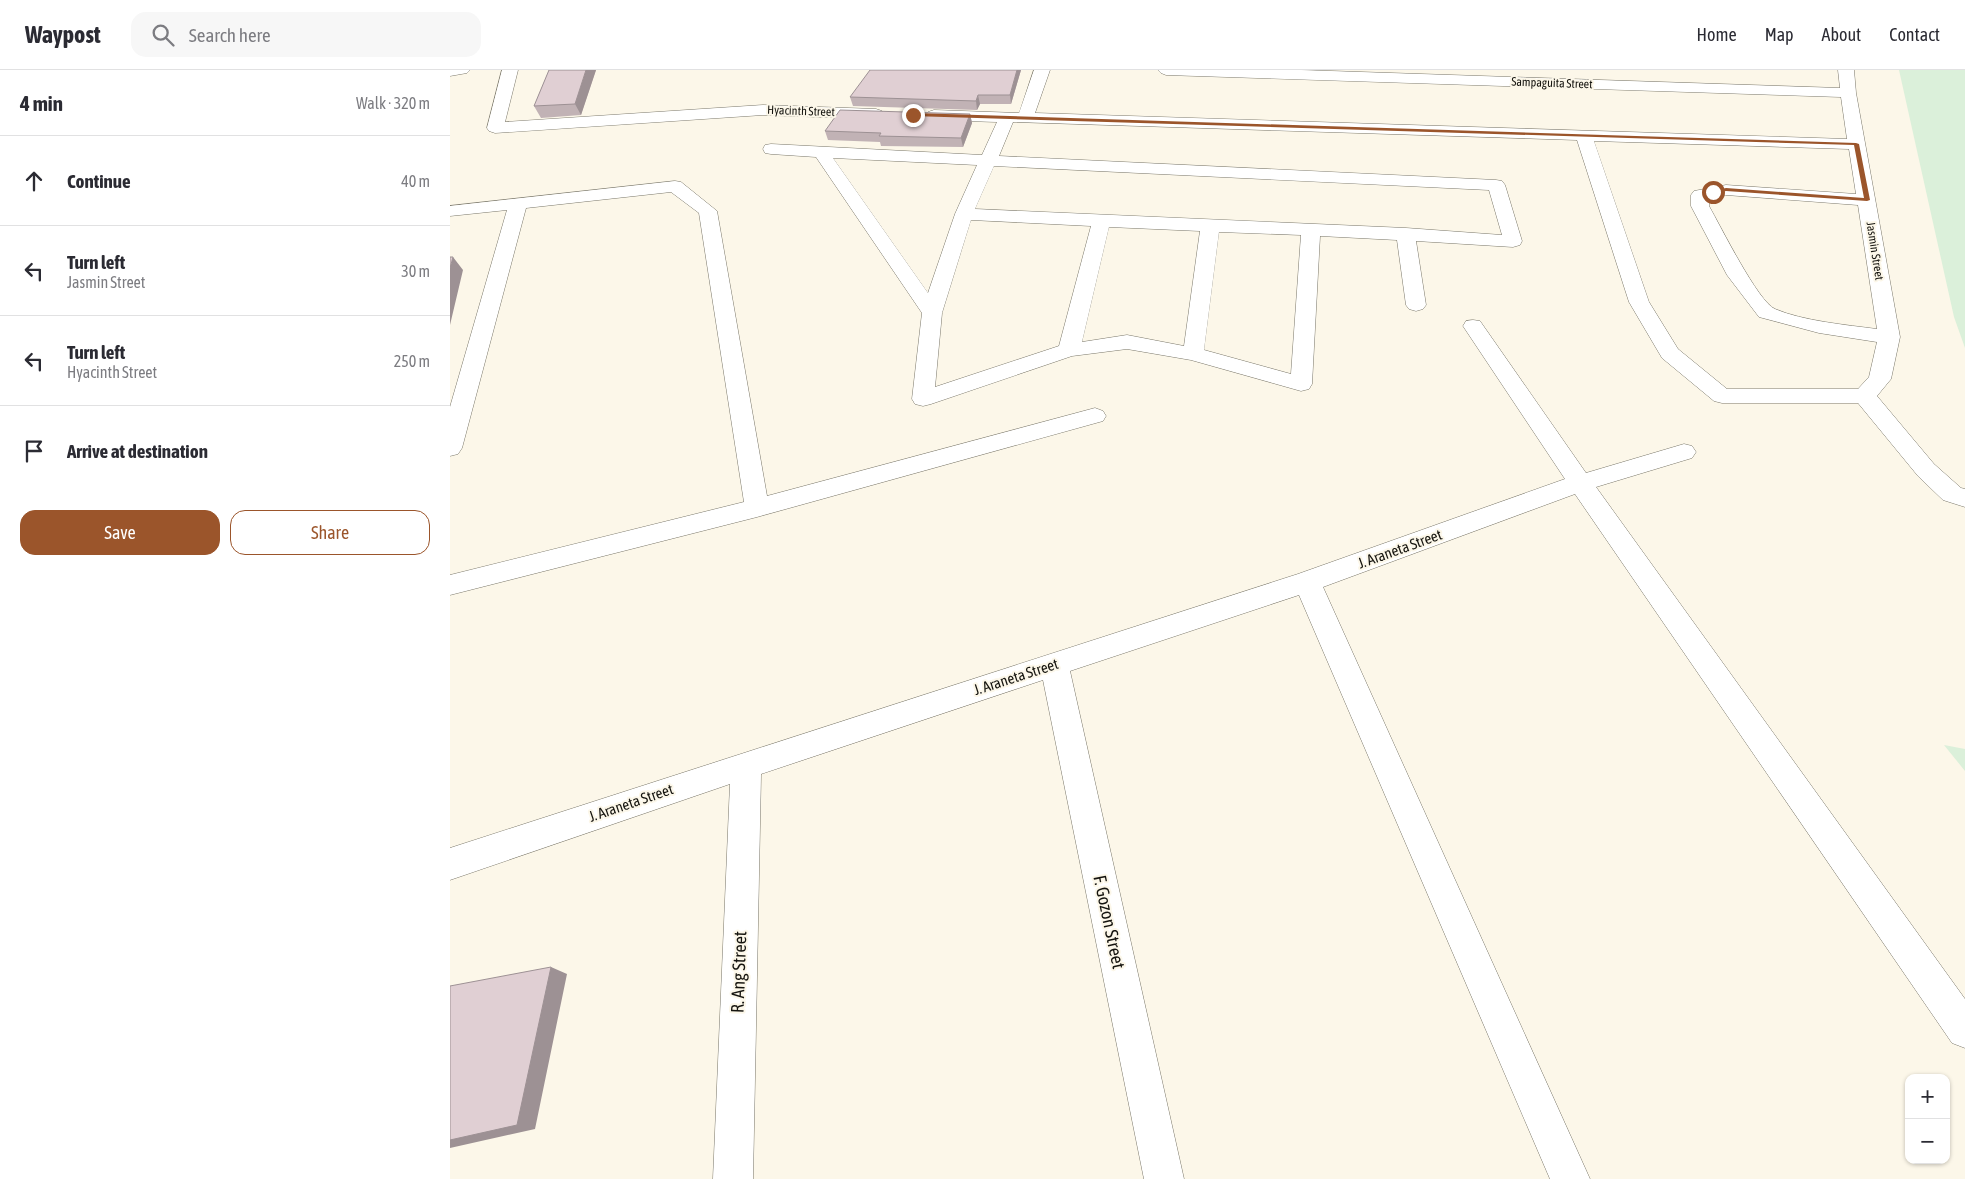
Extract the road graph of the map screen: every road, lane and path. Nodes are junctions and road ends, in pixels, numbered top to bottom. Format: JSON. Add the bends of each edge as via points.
{"nodes":[{"id":1,"x":462,"y":70,"type":"edge"},
{"id":2,"x":510,"y":70,"type":"edge"},
{"id":3,"x":1042,"y":70,"type":"edge"},
{"id":4,"x":1166,"y":70,"type":"edge"},
{"id":5,"x":1846,"y":70,"type":"edge"},
{"id":6,"x":450,"y":71,"type":"edge"},
{"id":7,"x":1848,"y":93,"type":"junction"},
{"id":8,"x":890,"y":114,"type":"edge"},
{"id":9,"x":919,"y":115,"type":"edge"},
{"id":10,"x":1016,"y":118,"type":"junction"},
{"id":11,"x":1584,"y":136,"type":"junction"},
{"id":12,"x":1856,"y":144,"type":"junction"},
{"id":13,"x":771,"y":149,"type":"dead end"},
{"id":14,"x":821,"y":152,"type":"junction"},
{"id":15,"x":988,"y":161,"type":"junction"},
{"id":16,"x":1867,"y":200,"type":"junction"},
{"id":17,"x":518,"y":203,"type":"junction"},
{"id":18,"x":450,"y":211,"type":"edge"},
{"id":19,"x":964,"y":214,"type":"junction"},
{"id":20,"x":1101,"y":222,"type":"junction"},
{"id":21,"x":1210,"y":227,"type":"junction"},
{"id":22,"x":1311,"y":230,"type":"junction"},
{"id":23,"x":1406,"y":234,"type":"junction"},
{"id":24,"x":1416,"y":304,"type":"dead end"},
{"id":25,"x":932,"y":313,"type":"junction"},
{"id":26,"x":1473,"y":326,"type":"dead end"},
{"id":27,"x":1889,"y":337,"type":"junction"},
{"id":28,"x":1069,"y":350,"type":"junction"},
{"id":29,"x":1193,"y":354,"type":"junction"},
{"id":30,"x":1864,"y":396,"type":"junction"},
{"id":31,"x":1095,"y":416,"type":"dead end"},
{"id":32,"x":450,"y":448,"type":"edge"},
{"id":33,"x":1684,"y":452,"type":"dead end"},
{"id":34,"x":1580,"y":483,"type":"junction"},
{"id":35,"x":1965,"y":498,"type":"edge"},
{"id":36,"x":757,"y":508,"type":"junction"},
{"id":37,"x":1307,"y":582,"type":"junction"},
{"id":38,"x":450,"y":585,"type":"edge"},
{"id":39,"x":1054,"y":665,"type":"junction"},
{"id":40,"x":746,"y":765,"type":"junction"},
{"id":41,"x":450,"y":864,"type":"edge"},
{"id":42,"x":1965,"y":1030,"type":"edge"},
{"id":43,"x":733,"y":1179,"type":"edge"},
{"id":44,"x":1164,"y":1179,"type":"edge"},
{"id":45,"x":1570,"y":1179,"type":"edge"}],
"edges":[{"from":1,"to":6,"type":"street"},
{"from":2,"to":8,"type":"street","name":"Hyacinth Street","via":[[495,128],[763,110]]},
{"from":3,"to":10,"type":"street"},
{"from":4,"to":7,"type":"street","name":"Sampaguita Street"},
{"from":5,"to":7,"type":"street","name":"Jasmin Street"},
{"from":7,"to":12,"type":"street","name":"Jasmin Street"},
{"from":9,"to":10,"type":"street"},
{"from":10,"to":11,"type":"street"},
{"from":10,"to":15,"type":"street"},
{"from":11,"to":12,"type":"street"},
{"from":11,"to":30,"type":"street","via":[[1639,302],[1670,353],[1722,396]]},
{"from":12,"to":16,"type":"street","name":"Jasmin Street"},
{"from":13,"to":14,"type":"street"},
{"from":14,"to":15,"type":"street"},
{"from":14,"to":25,"type":"street"},
{"from":15,"to":19,"type":"street"},
{"from":15,"to":23,"type":"street","via":[[1496,185],[1513,242]]},
{"from":16,"to":27,"type":"street","name":"Jasmin Street"},
{"from":16,"to":27,"type":"street","via":[[1726,190],[1700,195],[1700,206],[1737,275],[1766,313],[1819,326]]},
{"from":17,"to":18,"type":"street"},
{"from":17,"to":32,"type":"street"},
{"from":17,"to":36,"type":"street","via":[[675,186],[708,211]]},
{"from":19,"to":20,"type":"street"},
{"from":19,"to":25,"type":"street"},
{"from":20,"to":21,"type":"street"},
{"from":20,"to":28,"type":"street"},
{"from":21,"to":22,"type":"street"},
{"from":21,"to":29,"type":"street"},
{"from":22,"to":23,"type":"street"},
{"from":22,"to":29,"type":"street","via":[[1301,384]]},
{"from":23,"to":24,"type":"street"},
{"from":25,"to":28,"type":"street","via":[[923,399]]},
{"from":26,"to":34,"type":"street"},
{"from":27,"to":30,"type":"street","name":"Jasmin Street","via":[[1880,378]]},
{"from":28,"to":29,"type":"street","via":[[1127,342]]},
{"from":30,"to":35,"type":"street","via":[[1926,470],[1952,494]]},
{"from":31,"to":36,"type":"street"},
{"from":33,"to":34,"type":"street","name":"J. Araneta Street"},
{"from":34,"to":37,"type":"street","name":"J. Araneta Street"},
{"from":34,"to":42,"type":"street"},
{"from":36,"to":38,"type":"street"},
{"from":37,"to":39,"type":"street","name":"J. Araneta Street"},
{"from":37,"to":45,"type":"street"},
{"from":39,"to":40,"type":"street","name":"J. Araneta Street"},
{"from":39,"to":44,"type":"street","name":"F. Gozon Street"},
{"from":40,"to":41,"type":"street","name":"J. Araneta Street"},
{"from":40,"to":43,"type":"street","name":"R. Ang Street"}]}
